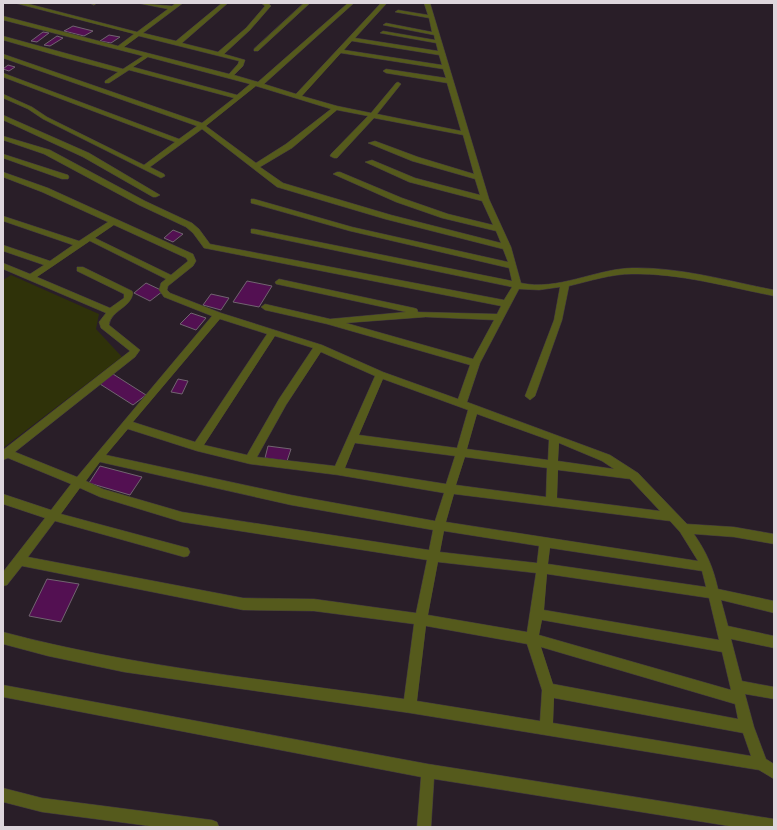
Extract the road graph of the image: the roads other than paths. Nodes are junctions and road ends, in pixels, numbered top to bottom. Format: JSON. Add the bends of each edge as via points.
{"nodes":[{"id":1,"x":18,"y":3,"type":"edge"},
{"id":2,"x":140,"y":3,"type":"edge"},
{"id":3,"x":180,"y":3,"type":"edge"},
{"id":4,"x":225,"y":3,"type":"edge"},
{"id":5,"x":264,"y":3,"type":"edge"},
{"id":6,"x":307,"y":3,"type":"edge"},
{"id":7,"x":351,"y":3,"type":"edge"},
{"id":8,"x":384,"y":3,"type":"edge"},
{"id":9,"x":427,"y":3,"type":"edge"},
{"id":10,"x":174,"y":8,"type":"junction"},
{"id":11,"x":398,"y":12,"type":"dead end"},
{"id":12,"x":431,"y":17,"type":"junction"},
{"id":13,"x":3,"y":18,"type":"edge"},
{"id":14,"x":386,"y":25,"type":"dead end"},
{"id":15,"x":139,"y":33,"type":"junction"},
{"id":16,"x":383,"y":33,"type":"dead end"},
{"id":17,"x":3,"y":38,"type":"edge"},
{"id":18,"x":437,"y":38,"type":"junction"},
{"id":19,"x":352,"y":39,"type":"junction"},
{"id":20,"x":178,"y":43,"type":"junction"},
{"id":21,"x":119,"y":48,"type":"junction"},
{"id":22,"x":256,"y":50,"type":"dead end"},
{"id":23,"x":341,"y":51,"type":"junction"},
{"id":24,"x":441,"y":53,"type":"junction"},
{"id":25,"x":220,"y":54,"type":"junction"},
{"id":26,"x":3,"y":56,"type":"edge"},
{"id":27,"x":146,"y":56,"type":"junction"},
{"id":28,"x":445,"y":67,"type":"junction"},
{"id":29,"x":126,"y":70,"type":"junction"},
{"id":30,"x":386,"y":71,"type":"dead end"},
{"id":31,"x":3,"y":75,"type":"edge"},
{"id":32,"x":230,"y":76,"type":"junction"},
{"id":33,"x":450,"y":81,"type":"junction"},
{"id":34,"x":107,"y":82,"type":"dead end"},
{"id":35,"x":258,"y":84,"type":"junction"},
{"id":36,"x":398,"y":84,"type":"dead end"},
{"id":37,"x":3,"y":96,"type":"edge"},
{"id":38,"x":238,"y":97,"type":"junction"},
{"id":39,"x":297,"y":97,"type":"junction"},
{"id":40,"x":336,"y":108,"type":"junction"},
{"id":41,"x":372,"y":116,"type":"junction"},
{"id":42,"x":3,"y":117,"type":"edge"},
{"id":43,"x":202,"y":126,"type":"junction"},
{"id":44,"x":467,"y":134,"type":"junction"},
{"id":45,"x":3,"y":138,"type":"edge"},
{"id":46,"x":181,"y":142,"type":"junction"},
{"id":47,"x":372,"y":142,"type":"dead end"},
{"id":48,"x":3,"y":156,"type":"edge"},
{"id":49,"x":334,"y":156,"type":"dead end"},
{"id":50,"x":369,"y":162,"type":"dead end"},
{"id":51,"x":255,"y":167,"type":"junction"},
{"id":52,"x":144,"y":168,"type":"junction"},
{"id":53,"x":3,"y":174,"type":"edge"},
{"id":54,"x":338,"y":174,"type":"dead end"},
{"id":55,"x":161,"y":176,"type":"dead end"},
{"id":56,"x":65,"y":177,"type":"dead end"},
{"id":57,"x":480,"y":178,"type":"junction"},
{"id":58,"x":156,"y":196,"type":"dead end"},
{"id":59,"x":485,"y":198,"type":"junction"},
{"id":60,"x":254,"y":200,"type":"dead end"},
{"id":61,"x":3,"y":218,"type":"edge"},
{"id":62,"x":114,"y":221,"type":"junction"},
{"id":63,"x":498,"y":229,"type":"junction"},
{"id":64,"x":254,"y":231,"type":"dead end"},
{"id":65,"x":88,"y":238,"type":"junction"},
{"id":66,"x":79,"y":244,"type":"junction"},
{"id":67,"x":507,"y":247,"type":"junction"},
{"id":68,"x":3,"y":248,"type":"edge"},
{"id":69,"x":50,"y":264,"type":"junction"},
{"id":70,"x":513,"y":266,"type":"junction"},
{"id":71,"x":7,"y":267,"type":"edge"},
{"id":72,"x":80,"y":269,"type":"dead end"},
{"id":73,"x":3,"y":275,"type":"edge"},
{"id":74,"x":32,"y":278,"type":"junction"},
{"id":75,"x":172,"y":279,"type":"junction"},
{"id":76,"x":279,"y":282,"type":"dead end"},
{"id":77,"x":565,"y":283,"type":"junction"},
{"id":78,"x":517,"y":285,"type":"junction"},
{"id":79,"x":774,"y":293,"type":"edge"},
{"id":80,"x":507,"y":304,"type":"junction"},
{"id":81,"x":265,"y":307,"type":"dead end"},
{"id":82,"x":111,"y":312,"type":"junction"},
{"id":83,"x":426,"y":314,"type":"junction"},
{"id":84,"x":218,"y":315,"type":"junction"},
{"id":85,"x":498,"y":317,"type":"junction"},
{"id":86,"x":327,"y":321,"type":"junction"},
{"id":87,"x":272,"y":332,"type":"junction"},
{"id":88,"x":319,"y":347,"type":"junction"},
{"id":89,"x":475,"y":363,"type":"junction"},
{"id":90,"x":380,"y":374,"type":"junction"},
{"id":91,"x":530,"y":396,"type":"dead end"},
{"id":92,"x":460,"y":404,"type":"junction"},
{"id":93,"x":474,"y":408,"type":"junction"},
{"id":94,"x":126,"y":424,"type":"junction"},
{"id":95,"x":350,"y":438,"type":"junction"},
{"id":96,"x":554,"y":438,"type":"junction"},
{"id":97,"x":197,"y":448,"type":"junction"},
{"id":98,"x":459,"y":453,"type":"junction"},
{"id":99,"x":5,"y":454,"type":"edge"},
{"id":100,"x":98,"y":457,"type":"junction"},
{"id":101,"x":250,"y":460,"type":"junction"},
{"id":102,"x":553,"y":465,"type":"junction"},
{"id":103,"x":338,"y":471,"type":"junction"},
{"id":104,"x":634,"y":476,"type":"junction"},
{"id":105,"x":78,"y":482,"type":"junction"},
{"id":106,"x":449,"y":488,"type":"junction"},
{"id":107,"x":3,"y":498,"type":"edge"},
{"id":108,"x":551,"y":502,"type":"junction"},
{"id":109,"x":53,"y":516,"type":"junction"},
{"id":110,"x":672,"y":517,"type":"junction"},
{"id":111,"x":438,"y":526,"type":"junction"},
{"id":112,"x":684,"y":529,"type":"junction"},
{"id":113,"x":774,"y":539,"type":"edge"},
{"id":114,"x":545,"y":542,"type":"junction"},
{"id":115,"x":184,"y":552,"type":"dead end"},
{"id":116,"x":433,"y":556,"type":"junction"},
{"id":117,"x":18,"y":560,"type":"junction"},
{"id":118,"x":707,"y":567,"type":"junction"},
{"id":119,"x":541,"y":569,"type":"junction"},
{"id":120,"x":5,"y":574,"type":"edge"},
{"id":121,"x":713,"y":593,"type":"junction"},
{"id":122,"x":774,"y":607,"type":"edge"},
{"id":123,"x":537,"y":614,"type":"junction"},
{"id":124,"x":421,"y":619,"type":"junction"},
{"id":125,"x":722,"y":631,"type":"junction"},
{"id":126,"x":3,"y":638,"type":"edge"},
{"id":127,"x":532,"y":638,"type":"junction"},
{"id":128,"x":774,"y":642,"type":"edge"},
{"id":129,"x":727,"y":647,"type":"junction"},
{"id":130,"x":736,"y":686,"type":"junction"},
{"id":131,"x":3,"y":690,"type":"edge"},
{"id":132,"x":548,"y":690,"type":"junction"},
{"id":133,"x":774,"y":693,"type":"edge"},
{"id":134,"x":739,"y":699,"type":"junction"},
{"id":135,"x":410,"y":706,"type":"junction"},
{"id":136,"x":747,"y":727,"type":"junction"},
{"id":137,"x":546,"y":729,"type":"junction"},
{"id":138,"x":761,"y":764,"type":"junction"},
{"id":139,"x":428,"y":771,"type":"junction"},
{"id":140,"x":774,"y":772,"type":"edge"},
{"id":141,"x":3,"y":795,"type":"edge"},
{"id":142,"x":184,"y":825,"type":"edge"},
{"id":143,"x":774,"y":826,"type":"edge"},
{"id":144,"x":212,"y":827,"type":"edge"},
{"id":145,"x":424,"y":827,"type":"edge"}],
"edges":[{"from":1,"to":15,"type":"street"},
{"from":2,"to":10,"type":"street"},
{"from":3,"to":10,"type":"street"},
{"from":4,"to":20,"type":"street"},
{"from":5,"to":25,"type":"street","via":[[268,6],[260,17]]},
{"from":6,"to":22,"type":"street"},
{"from":7,"to":35,"type":"street"},
{"from":8,"to":19,"type":"street"},
{"from":9,"to":12,"type":"street"},
{"from":10,"to":15,"type":"street"},
{"from":11,"to":12,"type":"street"},
{"from":12,"to":18,"type":"street"},
{"from":13,"to":21,"type":"street"},
{"from":14,"to":18,"type":"street"},
{"from":15,"to":20,"type":"street"},
{"from":15,"to":21,"type":"street"},
{"from":16,"to":18,"type":"street"},
{"from":17,"to":29,"type":"street","via":[[64,56]]},
{"from":18,"to":24,"type":"street"},
{"from":19,"to":23,"type":"street"},
{"from":19,"to":24,"type":"street"},
{"from":20,"to":25,"type":"street"},
{"from":21,"to":27,"type":"street"},
{"from":23,"to":28,"type":"street"},
{"from":23,"to":39,"type":"street"},
{"from":24,"to":28,"type":"street"},
{"from":25,"to":32,"type":"street","via":[[242,60],[241,65]]},
{"from":26,"to":43,"type":"street"},
{"from":27,"to":29,"type":"street"},
{"from":27,"to":32,"type":"street"},
{"from":28,"to":33,"type":"street"},
{"from":29,"to":34,"type":"street"},
{"from":29,"to":38,"type":"street"},
{"from":30,"to":33,"type":"street"},
{"from":31,"to":46,"type":"street"},
{"from":32,"to":35,"type":"street"},
{"from":33,"to":44,"type":"street"},
{"from":35,"to":38,"type":"street"},
{"from":35,"to":39,"type":"street"},
{"from":36,"to":41,"type":"street"},
{"from":37,"to":52,"type":"street"},
{"from":38,"to":43,"type":"street"},
{"from":39,"to":40,"type":"street"},
{"from":40,"to":41,"type":"street"},
{"from":40,"to":51,"type":"street","via":[[294,142]]},
{"from":41,"to":44,"type":"street"},
{"from":41,"to":49,"type":"street"},
{"from":42,"to":58,"type":"street","via":[[86,155]]},
{"from":43,"to":46,"type":"street"},
{"from":43,"to":51,"type":"street"},
{"from":44,"to":57,"type":"street"},
{"from":45,"to":80,"type":"street","via":[[47,152],[142,204],[188,225],[207,246]]},
{"from":46,"to":52,"type":"street"},
{"from":47,"to":57,"type":"street","via":[[415,159]]},
{"from":48,"to":56,"type":"street"},
{"from":50,"to":59,"type":"street","via":[[412,180]]},
{"from":51,"to":67,"type":"street","via":[[275,182],[289,188],[388,217]]},
{"from":52,"to":55,"type":"street"},
{"from":53,"to":62,"type":"street"},
{"from":54,"to":63,"type":"street","via":[[445,216]]},
{"from":57,"to":59,"type":"street"},
{"from":59,"to":63,"type":"street"},
{"from":60,"to":70,"type":"street","via":[[350,229]]},
{"from":61,"to":66,"type":"street"},
{"from":62,"to":65,"type":"street"},
{"from":62,"to":75,"type":"street","via":[[192,258],[190,264]]},
{"from":63,"to":67,"type":"street"},
{"from":64,"to":78,"type":"street"},
{"from":65,"to":66,"type":"street"},
{"from":65,"to":75,"type":"street"},
{"from":66,"to":69,"type":"street"},
{"from":67,"to":70,"type":"street"},
{"from":68,"to":69,"type":"street"},
{"from":69,"to":74,"type":"street"},
{"from":70,"to":78,"type":"street"},
{"from":71,"to":73,"type":"street"},
{"from":71,"to":74,"type":"street"},
{"from":72,"to":82,"type":"street","via":[[129,293],[128,299]]},
{"from":74,"to":82,"type":"street"},
{"from":75,"to":84,"type":"street","via":[[164,288],[167,295]]},
{"from":76,"to":83,"type":"street"},
{"from":77,"to":78,"type":"street","via":[[535,288]]},
{"from":77,"to":79,"type":"street","via":[[632,271]]},
{"from":77,"to":91,"type":"street","via":[[558,320]]},
{"from":78,"to":80,"type":"street"},
{"from":80,"to":85,"type":"street"},
{"from":81,"to":86,"type":"street"},
{"from":82,"to":99,"type":"street","via":[[104,326],[134,347],[135,352]]},
{"from":83,"to":85,"type":"street"},
{"from":83,"to":86,"type":"street"},
{"from":84,"to":87,"type":"street"},
{"from":84,"to":94,"type":"street"},
{"from":85,"to":89,"type":"street"},
{"from":86,"to":89,"type":"street"},
{"from":87,"to":88,"type":"street"},
{"from":87,"to":97,"type":"street"},
{"from":88,"to":90,"type":"street"},
{"from":88,"to":101,"type":"street","via":[[269,422]]},
{"from":89,"to":92,"type":"street"},
{"from":90,"to":92,"type":"street"},
{"from":90,"to":95,"type":"street"},
{"from":92,"to":93,"type":"street"},
{"from":93,"to":96,"type":"street"},
{"from":93,"to":98,"type":"street"},
{"from":94,"to":97,"type":"street"},
{"from":94,"to":100,"type":"street"},
{"from":95,"to":98,"type":"street"},
{"from":95,"to":103,"type":"street"},
{"from":96,"to":102,"type":"street"},
{"from":96,"to":104,"type":"street","via":[[606,458]]},
{"from":97,"to":101,"type":"street"},
{"from":98,"to":102,"type":"street"},
{"from":98,"to":106,"type":"street"},
{"from":99,"to":105,"type":"street"},
{"from":100,"to":105,"type":"street"},
{"from":100,"to":111,"type":"street","via":[[291,500]]},
{"from":101,"to":103,"type":"street"},
{"from":102,"to":104,"type":"street"},
{"from":102,"to":108,"type":"street"},
{"from":103,"to":106,"type":"street"},
{"from":104,"to":110,"type":"street"},
{"from":105,"to":109,"type":"street"},
{"from":105,"to":116,"type":"street","via":[[100,493],[182,517]]},
{"from":106,"to":108,"type":"street"},
{"from":106,"to":111,"type":"street"},
{"from":107,"to":109,"type":"street"},
{"from":108,"to":110,"type":"street"},
{"from":109,"to":115,"type":"street"},
{"from":109,"to":117,"type":"street"},
{"from":110,"to":112,"type":"street"},
{"from":111,"to":114,"type":"street"},
{"from":111,"to":116,"type":"street"},
{"from":112,"to":113,"type":"street","via":[[734,532]]},
{"from":112,"to":118,"type":"street"},
{"from":114,"to":118,"type":"street"},
{"from":114,"to":119,"type":"street"},
{"from":116,"to":119,"type":"street"},
{"from":116,"to":124,"type":"street"},
{"from":117,"to":120,"type":"street"},
{"from":117,"to":124,"type":"street","via":[[242,604],[306,604]]},
{"from":118,"to":121,"type":"street"},
{"from":119,"to":121,"type":"street"},
{"from":119,"to":123,"type":"street"},
{"from":121,"to":122,"type":"street"},
{"from":121,"to":125,"type":"street"},
{"from":123,"to":127,"type":"street"},
{"from":123,"to":129,"type":"street"},
{"from":124,"to":127,"type":"street"},
{"from":124,"to":135,"type":"street"},
{"from":125,"to":128,"type":"street"},
{"from":125,"to":129,"type":"street"},
{"from":126,"to":135,"type":"street","via":[[124,666]]},
{"from":127,"to":132,"type":"street"},
{"from":127,"to":134,"type":"street"},
{"from":129,"to":130,"type":"street"},
{"from":130,"to":133,"type":"street"},
{"from":130,"to":134,"type":"street"},
{"from":131,"to":139,"type":"street","via":[[122,715]]},
{"from":132,"to":136,"type":"street"},
{"from":132,"to":137,"type":"street"},
{"from":134,"to":136,"type":"street"},
{"from":135,"to":137,"type":"street"},
{"from":136,"to":138,"type":"street"},
{"from":137,"to":138,"type":"street"},
{"from":138,"to":140,"type":"street"},
{"from":139,"to":143,"type":"street"},
{"from":139,"to":145,"type":"street"},
{"from":141,"to":142,"type":"street","via":[[42,805]]},
{"from":142,"to":144,"type":"street"}]}
